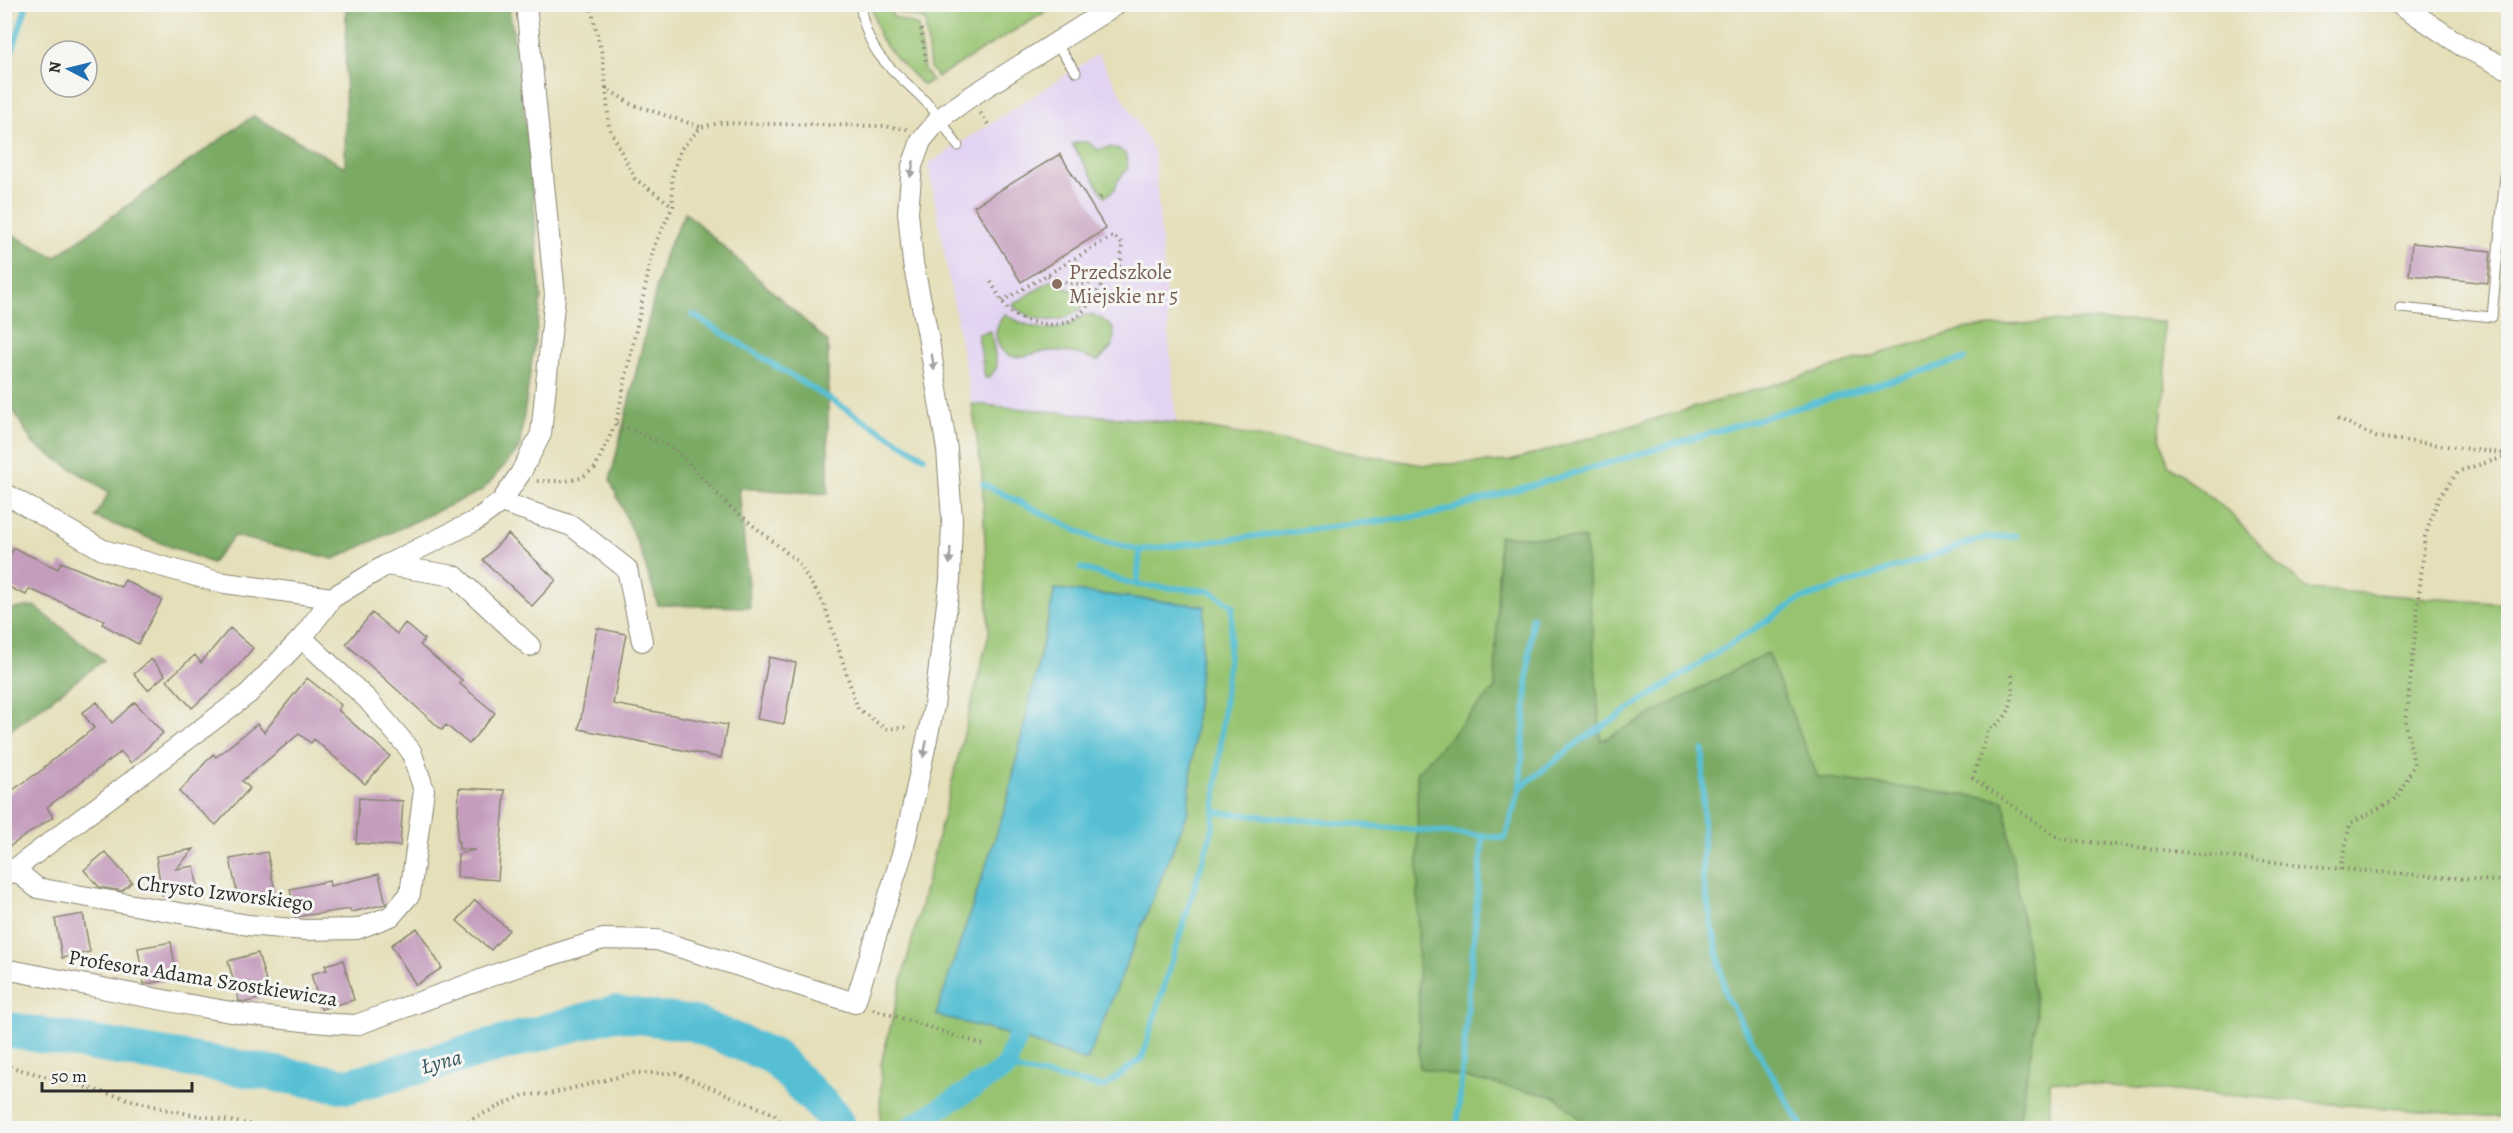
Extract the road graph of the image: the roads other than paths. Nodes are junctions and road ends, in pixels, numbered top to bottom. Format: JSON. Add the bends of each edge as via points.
{"nodes":[{"id":1,"x":526,"y":4,"type":"edge"},
{"id":2,"x":860,"y":4,"type":"edge"},
{"id":3,"x":1117,"y":4,"type":"edge"},
{"id":4,"x":2400,"y":4,"type":"edge"},
{"id":5,"x":1056,"y":44,"type":"junction"},
{"id":6,"x":2508,"y":69,"type":"edge"},
{"id":7,"x":1076,"y":72,"type":"dead end"},
{"id":8,"x":939,"y":119,"type":"junction"},
{"id":9,"x":2508,"y":142,"type":"edge"},
{"id":10,"x":958,"y":146,"type":"dead end"},
{"id":11,"x":2400,"y":308,"type":"dead end"},
{"id":12,"x":4,"y":493,"type":"edge"},
{"id":13,"x":501,"y":502,"type":"junction"},
{"id":14,"x":386,"y":565,"type":"junction"},
{"id":15,"x":332,"y":598,"type":"junction"},
{"id":16,"x":302,"y":638,"type":"junction"},
{"id":17,"x":642,"y":641,"type":"dead end"},
{"id":18,"x":530,"y":646,"type":"dead end"},
{"id":19,"x":10,"y":874,"type":"edge"},
{"id":20,"x":4,"y":969,"type":"edge"}],
"edges":[{"from":1,"to":13,"type":"street","via":[[555,295],[541,434]]},
{"from":2,"to":8,"type":"lane","via":[[872,47]]},
{"from":3,"to":5,"type":"street"},
{"from":4,"to":6,"type":"street","via":[[2462,45]]},
{"from":5,"to":7,"type":"lane"},
{"from":5,"to":8,"type":"street"},
{"from":8,"to":10,"type":"lane"},
{"from":8,"to":20,"type":"street","name":"Profesora Adama Szostkiewicza","one_way":true,"via":[[921,141],[912,166],[908,212],[913,263],[947,450],[952,519],[950,580],[934,706],[903,851],[855,1003],[657,940],[603,939],[356,1025],[213,1008]]},
{"from":9,"to":11,"type":"lane","via":[[2492,317]]},
{"from":12,"to":15,"type":"street","via":[[103,550],[218,582]]},
{"from":13,"to":14,"type":"street","via":[[475,521]]},
{"from":13,"to":17,"type":"street","via":[[572,526],[627,569]]},
{"from":14,"to":15,"type":"street"},
{"from":14,"to":18,"type":"street","via":[[455,576]]},
{"from":15,"to":16,"type":"street"},
{"from":16,"to":19,"type":"street","via":[[248,694]]},
{"from":16,"to":19,"type":"street","name":"Chrysto Izworskiego","via":[[368,700],[411,751],[424,790],[410,894],[391,916],[357,929],[248,925],[37,888]]}]}
